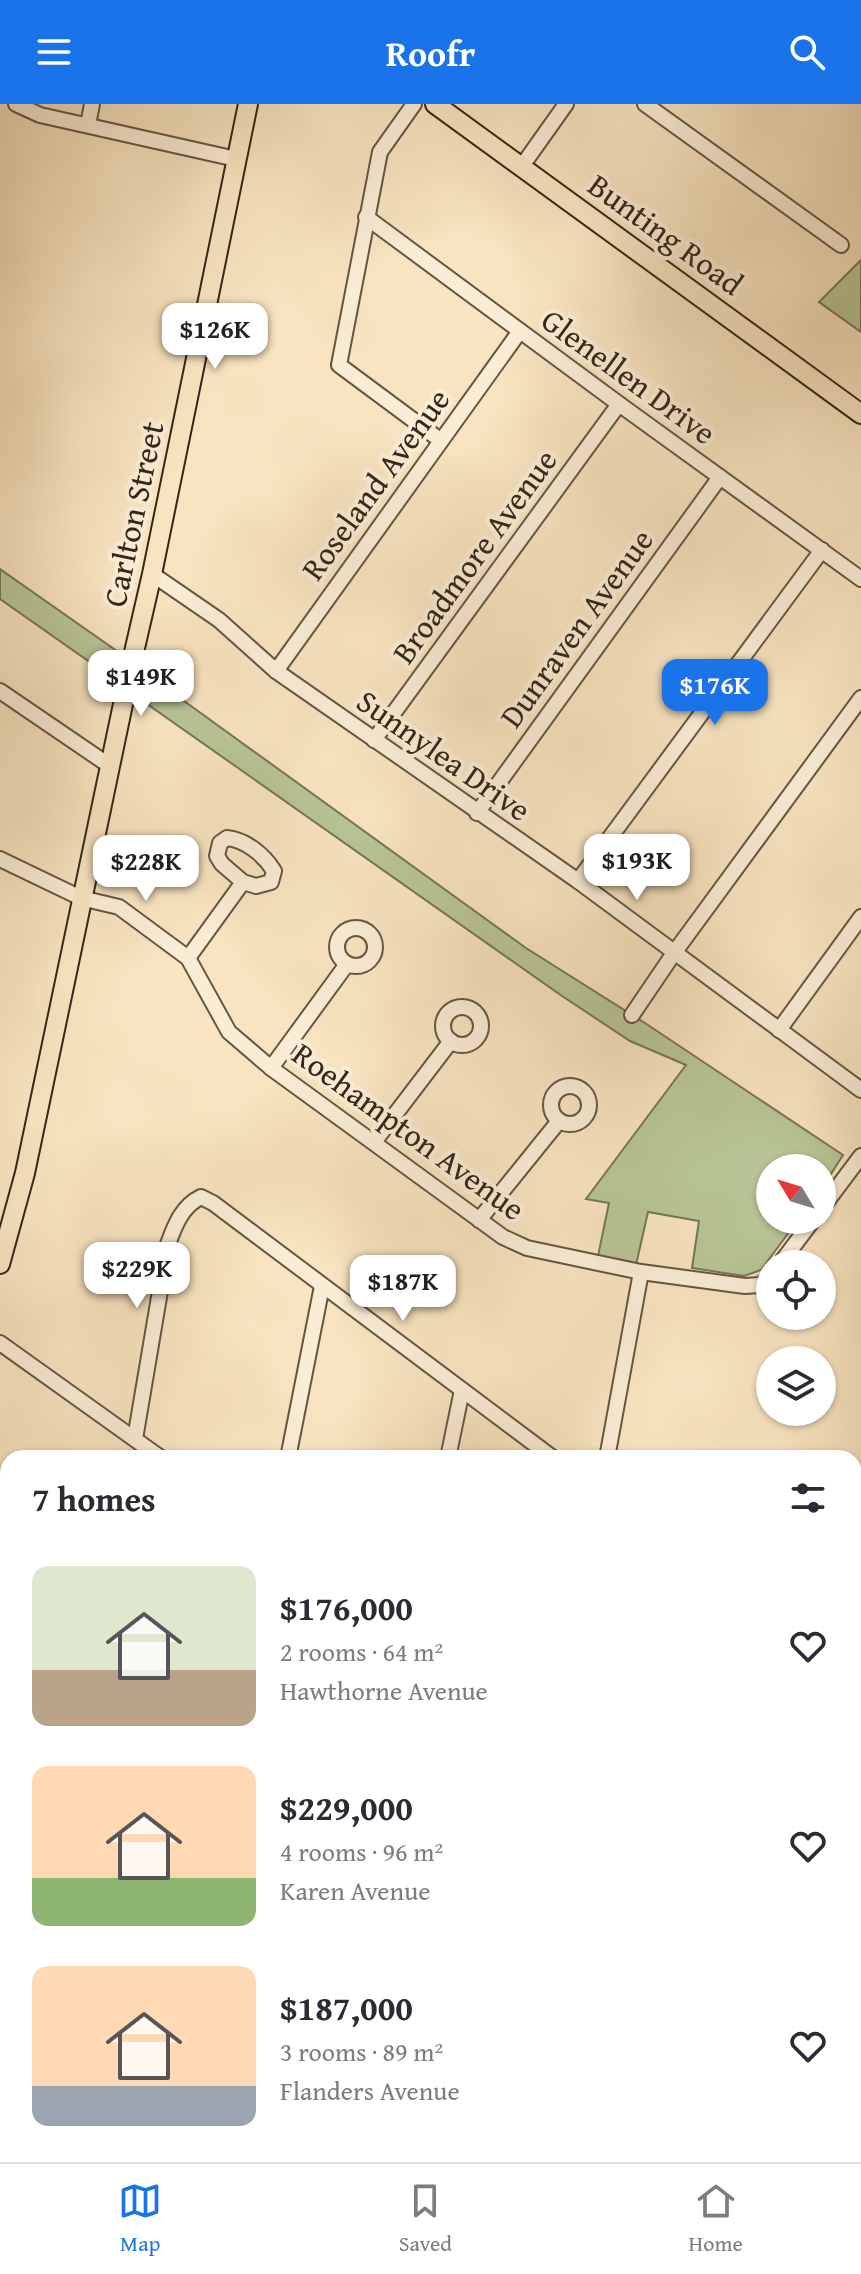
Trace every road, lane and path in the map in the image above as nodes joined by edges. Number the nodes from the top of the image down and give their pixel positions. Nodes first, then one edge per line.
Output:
1 (16, 104) edge
2 (92, 104) edge
3 (248, 104) edge
4 (414, 104) edge
5 (435, 104) edge
6 (566, 104) edge
7 (645, 104) edge
8 (88, 125) junction
9 (236, 159) junction
10 (522, 166) junction
11 (366, 217) junction
12 (841, 245) dead end
13 (520, 331) junction
14 (619, 404) junction
15 (861, 414) edge
16 (440, 440) junction
17 (720, 477) junction
18 (822, 550) junction
19 (152, 574) junction
20 (861, 579) edge
21 (276, 671) junction
22 (0, 691) edge
23 (861, 698) edge
24 (374, 740) junction
25 (110, 766) junction
26 (477, 813) junction
27 (0, 859) edge
28 (578, 881) junction
29 (243, 882) dead end
30 (81, 898) junction
31 (861, 917) edge
32 (674, 953) junction
33 (188, 958) junction
34 (347, 964) dead end
35 (632, 1015) dead end
36 (779, 1030) junction
37 (451, 1041) dead end
38 (271, 1068) junction
39 (861, 1090) edge
40 (559, 1121) dead end
41 (374, 1142) junction
42 (861, 1156) edge
43 (836, 1189) edge
44 (479, 1220) junction
45 (0, 1264) edge
46 (641, 1272) junction
47 (756, 1285) edge
48 (322, 1286) junction
49 (0, 1343) edge
50 (462, 1390) junction
51 (135, 1439) junction
52 (150, 1450) edge
53 (290, 1450) edge
54 (450, 1450) edge
55 (542, 1450) edge
56 (608, 1450) edge

1 - 8 street
2 - 8 street
3 - 9 main road, Carlton Street
4 - 11 street
5 - 10 main road, Bunting Road
6 - 10 street
7 - 12 street
8 - 9 street
9 - 19 main road, Carlton Street
10 - 15 main road, Bunting Road
11 - 13 street, Glenellen Drive
11 - 16 street
13 - 14 street, Glenellen Drive
13 - 16 street, Roseland Avenue
14 - 17 street, Glenellen Drive
14 - 24 street, Broadmore Avenue
16 - 21 street, Roseland Avenue
17 - 18 street, Glenellen Drive
17 - 26 street, Dunraven Avenue
18 - 20 street, Glenellen Drive
18 - 28 street
19 - 21 street, Sunnylea Drive
19 - 25 main road, Carlton Street
21 - 24 street, Sunnylea Drive
22 - 25 street
23 - 32 street
24 - 26 street, Sunnylea Drive
25 - 30 main road, Carlton Street
26 - 28 street, Sunnylea Drive
27 - 30 street, Roehampton Avenue
28 - 32 street, Sunnylea Drive
29 - 33 street
30 - 33 street, Roehampton Avenue
30 - 45 main road, Carlton Street
31 - 36 street
32 - 35 street
32 - 36 street, Sunnylea Drive
33 - 38 street, Roehampton Avenue
34 - 38 street
36 - 39 street, Sunnylea Drive
37 - 41 street
38 - 41 street, Roehampton Avenue
40 - 44 street
41 - 44 street, Roehampton Avenue
42 - 43 street
44 - 46 street, Roehampton Avenue
46 - 47 street, Roehampton Avenue
46 - 56 street
48 - 50 street
48 - 51 street
48 - 53 street
49 - 51 street
50 - 54 street
50 - 55 street
51 - 52 street

